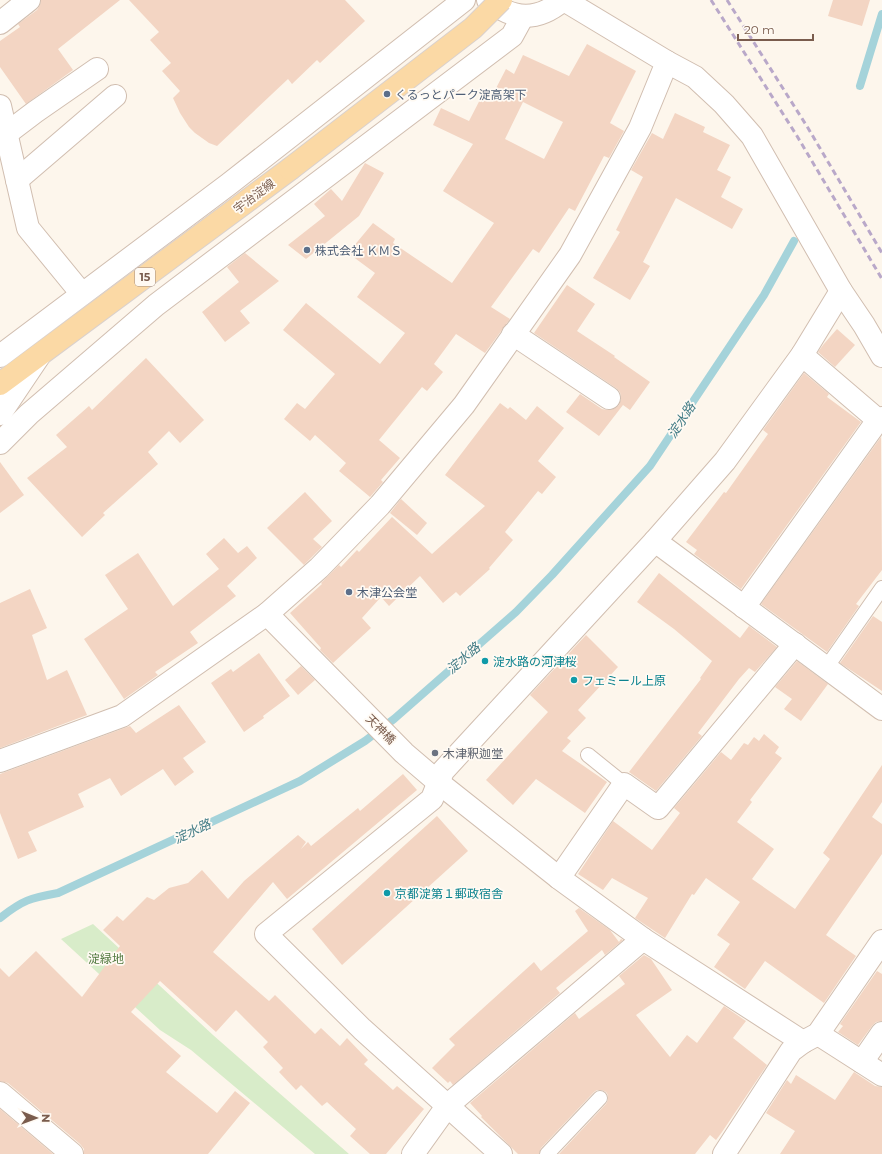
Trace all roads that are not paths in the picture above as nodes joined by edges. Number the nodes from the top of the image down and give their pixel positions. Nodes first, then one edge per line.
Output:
1 (29, 0) edge
2 (464, 0) edge
3 (488, 0) edge
4 (501, 0) edge
5 (564, 0) edge
6 (523, 16) junction
7 (0, 23) edge
8 (667, 62) junction
9 (97, 69) dead end
10 (115, 96) dead end
11 (0, 106) edge
12 (6, 134) junction
13 (17, 180) junction
14 (841, 291) junction
15 (82, 294) junction
16 (513, 334) junction
17 (802, 354) junction
18 (40, 355) junction
19 (0, 356) edge
20 (882, 356) edge
21 (0, 384) edge
22 (609, 398) dead end
23 (0, 414) edge
24 (880, 419) edge
25 (0, 443) edge
26 (655, 540) junction
27 (882, 588) edge
28 (744, 607) junction
29 (268, 614) junction
30 (795, 644) junction
31 (826, 668) junction
32 (882, 709) edge
33 (588, 756) dead end
34 (0, 761) edge
35 (439, 783) junction
36 (624, 784) junction
37 (559, 878) junction
38 (643, 939) junction
39 (882, 941) edge
40 (882, 1034) edge
41 (811, 1038) junction
42 (862, 1062) junction
43 (882, 1075) edge
44 (0, 1093) edge
45 (600, 1098) dead end
46 (448, 1105) junction
47 (725, 1153) edge
48 (72, 1154) edge
49 (413, 1154) edge
50 (501, 1154) edge
51 (547, 1154) edge

1 - 7 street
2 - 15 street
3 - 6 street
4 - 18 main road, 宇治淀線 / 15, bridge
5 - 6 street
5 - 8 street
6 - 25 street
8 - 14 street
8 - 16 street
9 - 12 street
10 - 13 street
11 - 12 street
12 - 13 street
13 - 15 street
14 - 17 street
14 - 20 street
15 - 19 street
16 - 22 street
16 - 29 street
17 - 24 street
17 - 26 street
18 - 21 main road, 宇治淀線 / 15
18 - 23 street
24 - 28 street
26 - 28 street
26 - 35 street
27 - 31 lane
28 - 30 street
29 - 34 street
29 - 35 street, 天神橋
30 - 31 street
30 - 36 street
31 - 32 street
33 - 36 lane
35 - 37 street, 天神橋
35 - 46 street
36 - 37 street
37 - 38 street, 天神橋
38 - 41 street, 天神橋
38 - 46 street
39 - 41 street
40 - 42 street
41 - 42 street, 天神橋
41 - 47 street
42 - 43 street, 天神橋
44 - 48 street
45 - 51 lane
46 - 49 street
46 - 50 street

